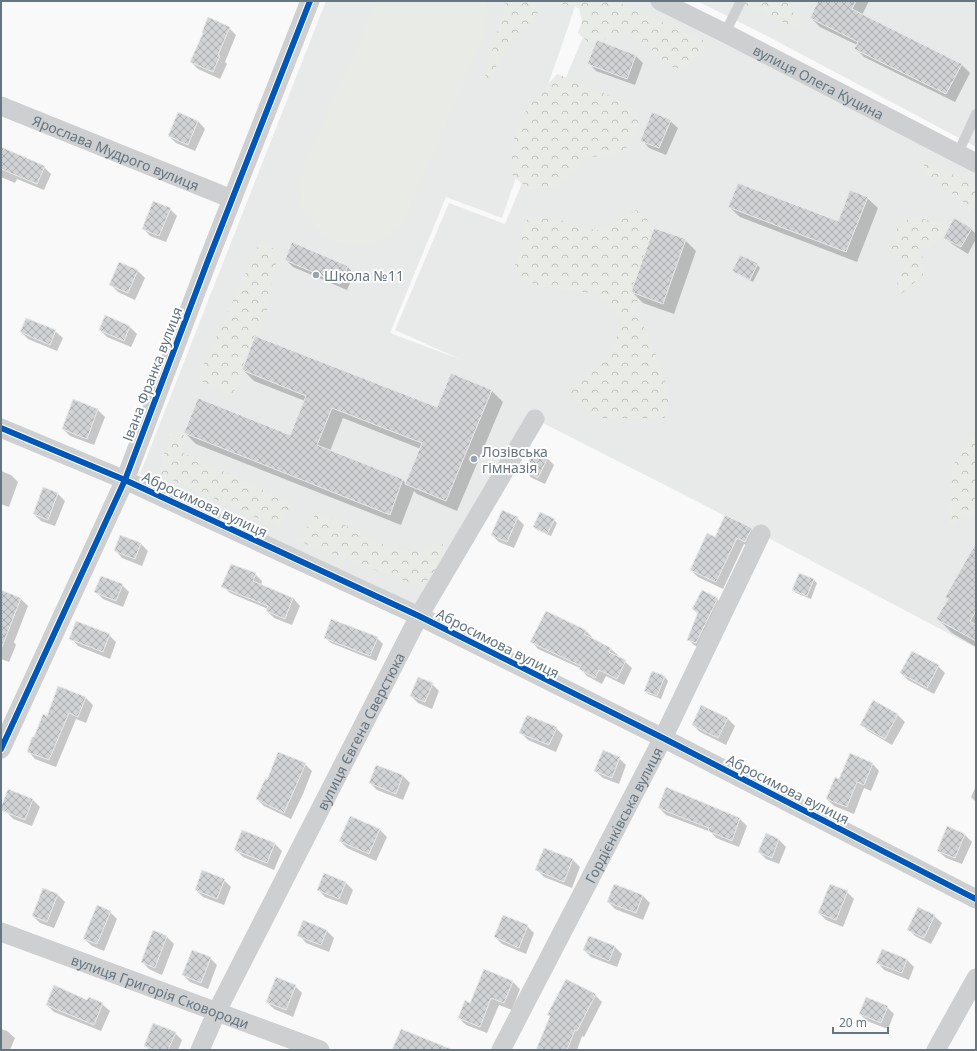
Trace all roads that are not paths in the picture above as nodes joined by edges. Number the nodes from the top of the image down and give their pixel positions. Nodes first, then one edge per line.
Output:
1 (310, 1) edge
2 (660, 1) edge
3 (741, 1) edge
4 (725, 33) junction
5 (1, 106) edge
6 (976, 114) edge
7 (958, 153) junction
8 (976, 163) edge
9 (232, 200) junction
10 (535, 419) dead end
11 (1, 428) edge
12 (125, 480) junction
13 (761, 534) dead end
14 (419, 616) junction
15 (663, 738) junction
16 (1, 749) edge
17 (976, 898) edge
18 (1, 932) edge
19 (976, 978) edge
20 (217, 1012) junction
21 (200, 1050) edge
22 (320, 1050) edge
23 (501, 1050) edge
24 (936, 1050) edge

1 - 9 street, Івана Франка вулиця
2 - 4 street, вулиця Олега Куцина
3 - 4 lane
4 - 7 street, вулиця Олега Куцина
5 - 9 street, Ярослава Мудрого вулиця
6 - 7 lane
7 - 8 street, вулиця Олега Куцина
9 - 12 street, Івана Франка вулиця
10 - 14 street, вулиця Євгена Сверстюка
11 - 12 street, Абросимова вулиця
12 - 14 street, Абросимова вулиця
12 - 16 street, Івана Франка вулиця
13 - 15 street, Гордієнківська вулиця
14 - 15 street, Абросимова вулиця
14 - 20 street, вулиця Євгена Сверстюка
15 - 17 street, Абросимова вулиця
15 - 23 street, Гордієнківська вулиця
18 - 20 street, вулиця Григорія Сковороди
19 - 24 street
20 - 21 street, вулиця Євгена Сверстюка
20 - 22 street, вулиця Григорія Сковороди

